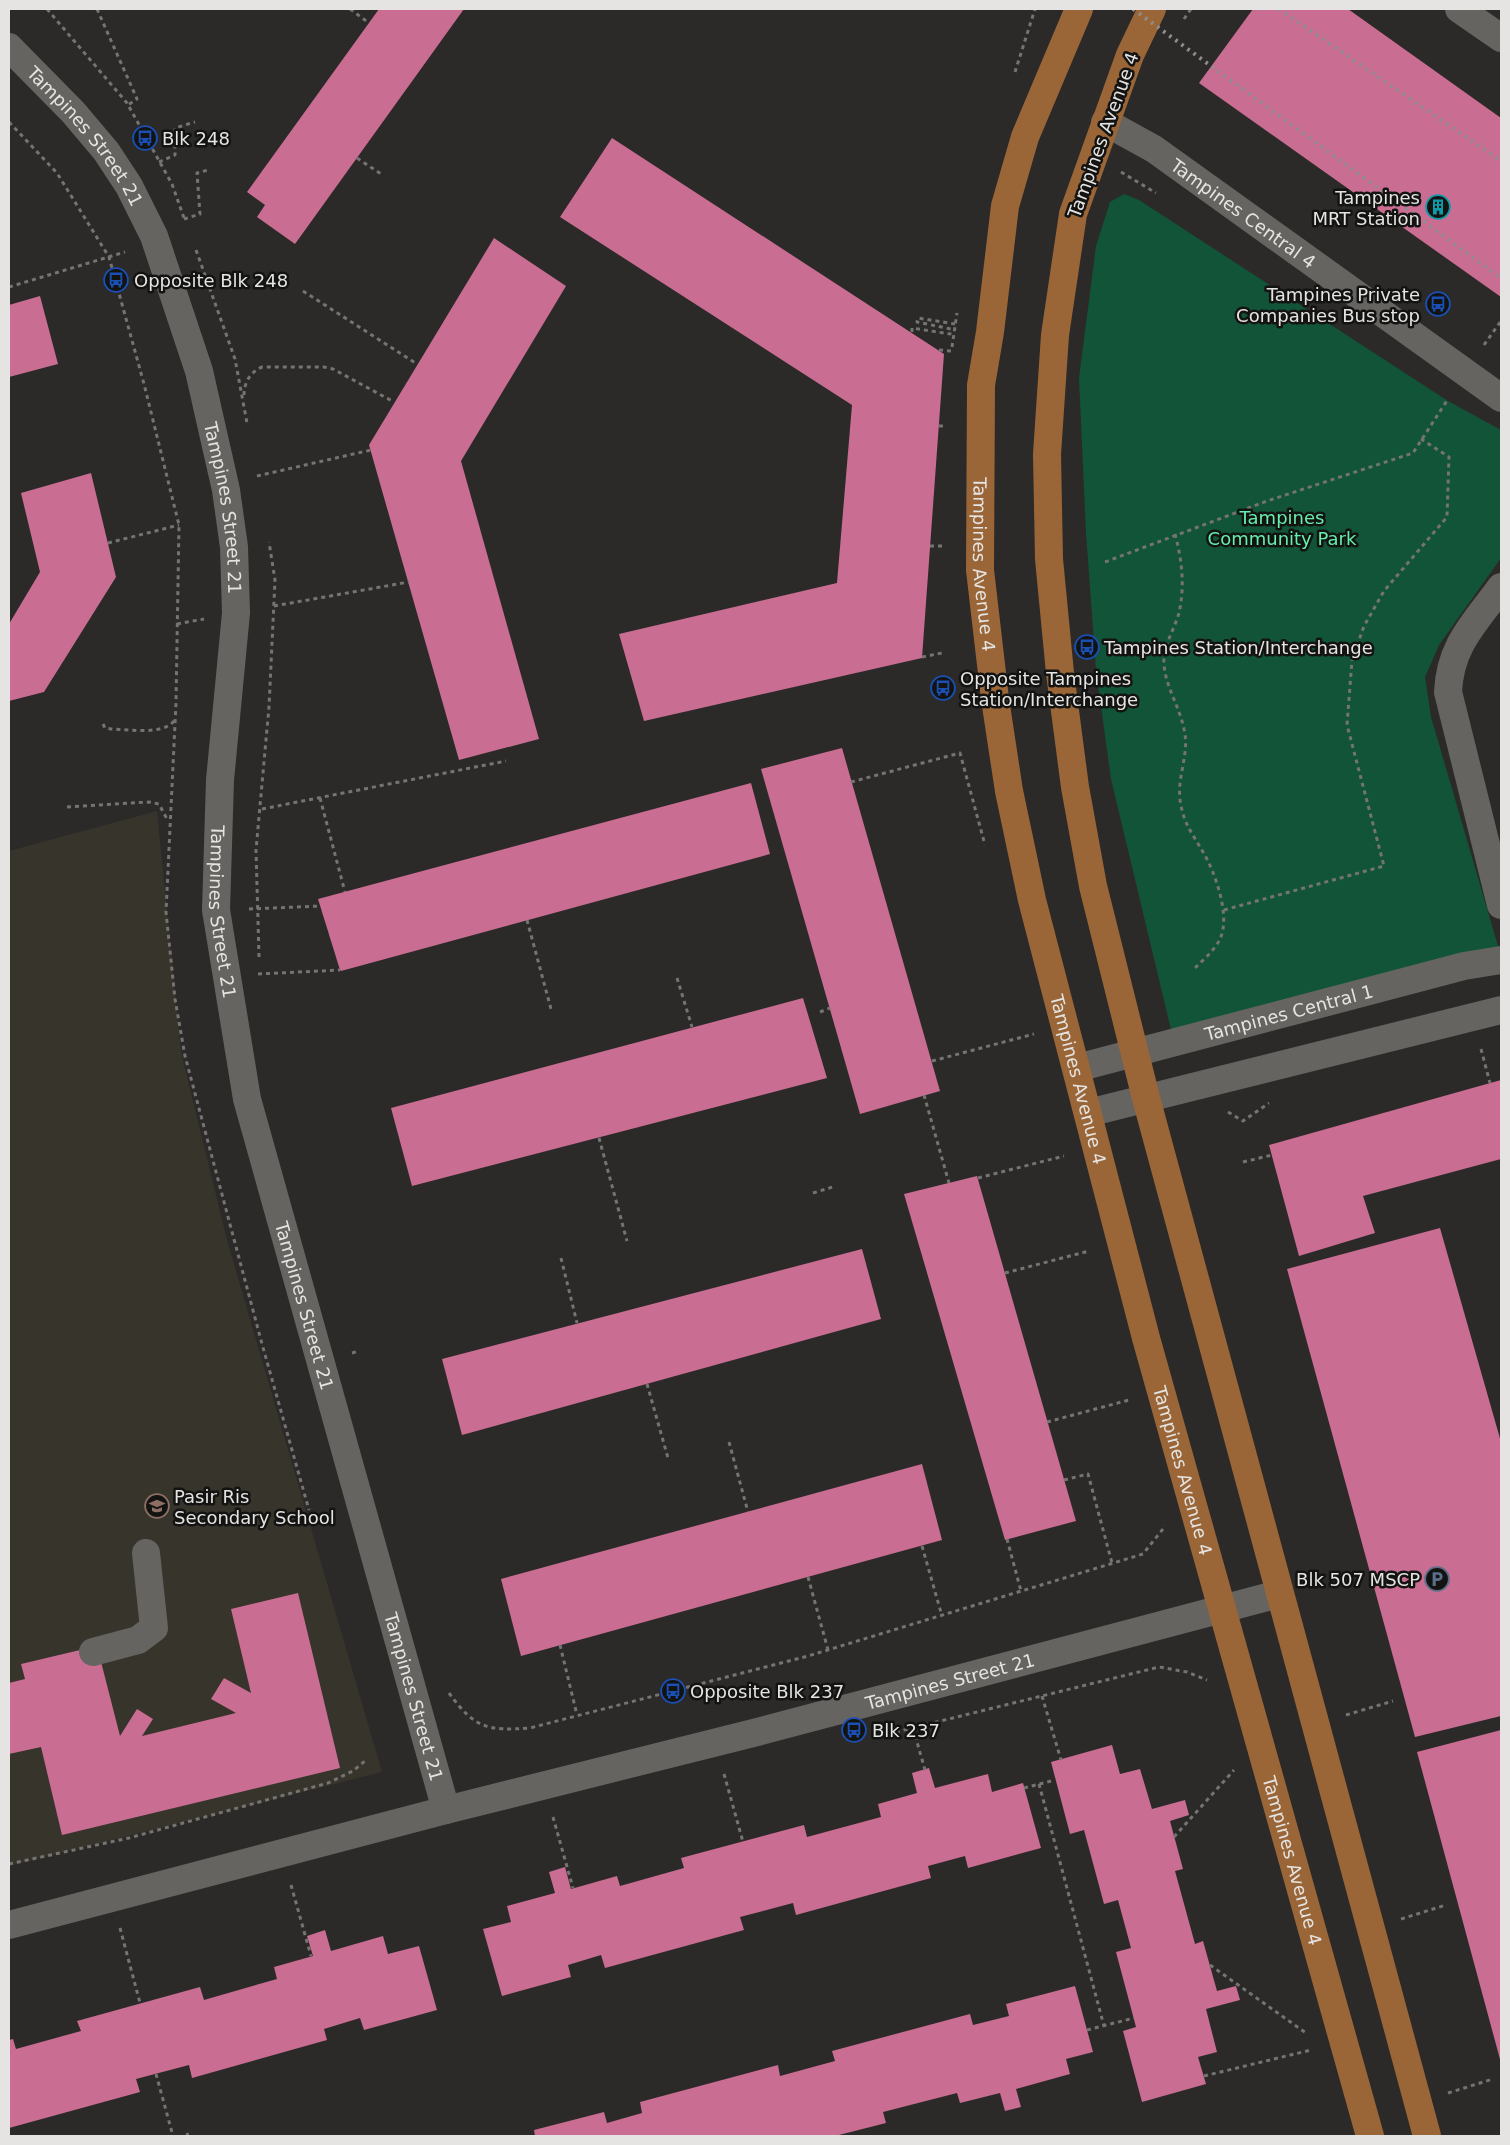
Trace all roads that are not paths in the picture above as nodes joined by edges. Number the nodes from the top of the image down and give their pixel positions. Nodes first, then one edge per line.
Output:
1 (1079, 9) edge
2 (1152, 9) edge
3 (1459, 9) edge
4 (1501, 38) edge
5 (9, 47) edge
6 (1105, 122) junction
7 (1501, 398) edge
8 (1501, 587) edge
9 (1501, 905) edge
10 (1501, 960) edge
11 (1501, 1010) edge
12 (1135, 1052) junction
13 (1077, 1068) junction
14 (1146, 1098) junction
15 (1088, 1112) junction
16 (146, 1553) dead end
17 (1279, 1594) junction
18 (1223, 1608) junction
19 (93, 1652) dead end
20 (446, 1810) junction
21 (9, 1925) edge
22 (1370, 2136) edge
23 (1427, 2136) edge

1 - 13 main road, Tampines Avenue 4
2 - 6 main road, Tampines Avenue 4
3 - 4 street
5 - 20 street, Tampines Street 21
6 - 7 street, Tampines Central 4
6 - 12 main road, Tampines Avenue 4
8 - 9 street
10 - 12 street, Tampines Central 1
11 - 14 street
12 - 13 street, Tampines Central 1
12 - 14 main road, Tampines Avenue 4
13 - 15 main road, Tampines Avenue 4
14 - 15 street
14 - 17 main road, Tampines Avenue 4
15 - 18 main road, Tampines Avenue 4
16 - 19 street
17 - 18 street, Tampines Street 21
17 - 23 main road, Tampines Avenue 4
18 - 20 street, Tampines Street 21
18 - 22 main road, Tampines Avenue 4
20 - 21 street, Tampines Street 21

